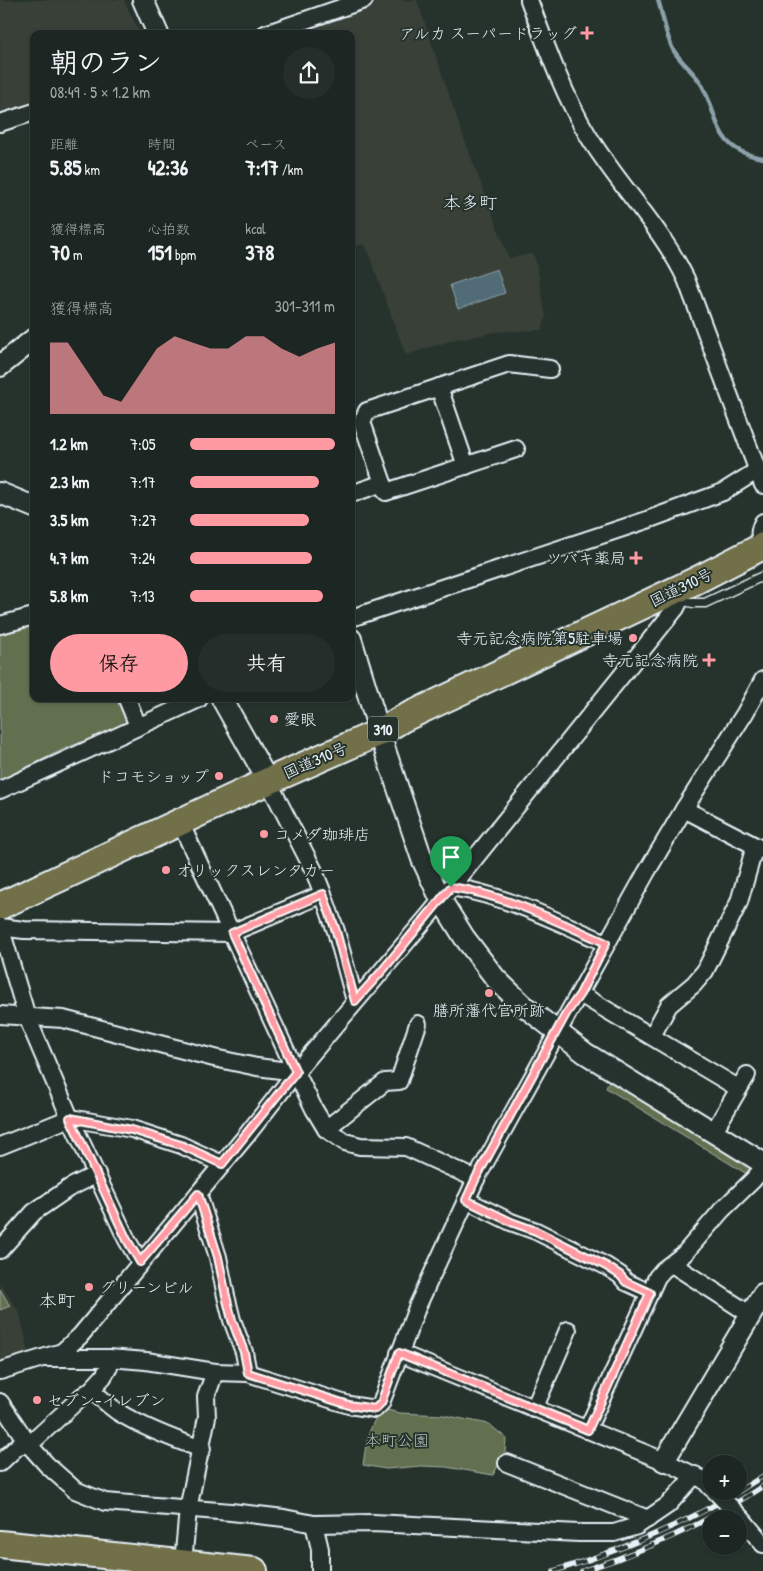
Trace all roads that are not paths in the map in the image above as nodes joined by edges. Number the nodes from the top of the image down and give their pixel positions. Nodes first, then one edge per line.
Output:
1 (143, 0) edge
2 (364, 0) edge
3 (529, 0) edge
4 (156, 30) edge
5 (277, 30) edge
6 (30, 113) edge
7 (0, 123) edge
8 (30, 342) edge
9 (0, 366) edge
10 (550, 369) dead end
11 (440, 387) junction
12 (516, 449) dead end
13 (466, 466) junction
14 (760, 478) edge
15 (383, 483) junction
16 (0, 493) edge
17 (355, 493) edge
18 (30, 505) edge
19 (763, 522) edge
20 (763, 545) edge
21 (763, 576) edge
22 (681, 594) junction
23 (30, 617) edge
24 (355, 617) edge
25 (0, 625) edge
26 (355, 652) edge
27 (763, 680) edge
28 (128, 702) edge
29 (192, 702) edge
30 (224, 702) edge
31 (138, 726) junction
32 (380, 732) junction
33 (268, 781) junction
34 (0, 790) edge
35 (684, 809) junction
36 (180, 822) junction
37 (759, 848) edge
38 (446, 893) junction
39 (323, 894) junction
40 (0, 906) edge
41 (0, 927) edge
42 (232, 933) junction
43 (606, 943) junction
44 (580, 994) junction
45 (355, 1001) junction
46 (0, 1015) edge
47 (27, 1016) junction
48 (418, 1024) dead end
49 (557, 1032) junction
50 (652, 1036) junction
51 (296, 1072) junction
52 (70, 1118) junction
53 (326, 1129) junction
54 (714, 1131) junction
55 (0, 1146) edge
56 (763, 1163) edge
57 (222, 1164) junction
58 (763, 1168) edge
59 (97, 1174) junction
60 (476, 1178) junction
61 (198, 1194) junction
62 (466, 1200) junction
63 (0, 1250) edge
64 (140, 1262) junction
65 (672, 1264) junction
66 (650, 1293) junction
67 (763, 1294) edge
68 (751, 1315) junction
69 (568, 1330) dead end
70 (399, 1353) junction
71 (44, 1358) junction
72 (109, 1358) junction
73 (0, 1370) edge
74 (215, 1372) junction
75 (248, 1373) junction
76 (91, 1390) junction
77 (0, 1402) edge
78 (534, 1409) junction
79 (588, 1430) junction
80 (28, 1445) junction
81 (202, 1449) junction
82 (664, 1461) junction
83 (0, 1463) edge
84 (507, 1463) dead end
85 (702, 1482) edge
86 (702, 1486) edge
87 (722, 1500) edge
88 (188, 1509) junction
89 (648, 1519) junction
90 (314, 1524) junction
91 (0, 1544) edge
92 (763, 1544) edge
93 (183, 1564) junction
94 (254, 1571) edge
95 (320, 1571) edge

1 - 4 street
2 - 5 street
3 - 14 street
6 - 7 street
8 - 9 street
10 - 11 street
11 - 13 street
11 - 15 street
12 - 13 street
13 - 15 street
14 - 24 street
15 - 17 street
16 - 18 street
19 - 20 street
20 - 22 highway, 国道310号 / 310
21 - 22 lane
22 - 32 highway, 国道310号 / 310
22 - 38 street
23 - 25 street
26 - 32 street
27 - 35 street
28 - 31 street
29 - 31 street
30 - 33 street
31 - 34 street
32 - 33 highway, 国道310号 / 310
32 - 38 street
33 - 36 highway, 国道310号 / 310
33 - 39 street
35 - 37 street
35 - 43 street
36 - 40 highway, 国道310号 / 310
36 - 42 street
37 - 50 street
38 - 43 street
38 - 45 street
38 - 49 street
39 - 42 street
39 - 45 street
41 - 42 street
41 - 47 street
42 - 51 street
43 - 44 street
44 - 49 street
44 - 50 street
45 - 51 street
46 - 47 street
47 - 51 street
47 - 52 street
48 - 53 street
49 - 54 street
49 - 60 street
50 - 54 street
51 - 53 street
51 - 57 street
52 - 55 street
52 - 57 street
52 - 59 street
53 - 60 street
54 - 56 street
57 - 61 street
58 - 65 street
59 - 63 street
59 - 64 street
60 - 62 street
61 - 64 street
61 - 75 street
62 - 66 street
62 - 70 street
64 - 71 street
65 - 66 street
65 - 68 street
66 - 79 street
67 - 68 street
68 - 82 street
69 - 78 street
70 - 75 street
70 - 78 street
71 - 72 street
71 - 73 street
72 - 74 street
72 - 76 street
74 - 75 street
74 - 81 street
76 - 80 street
76 - 81 street
77 - 80 street
78 - 79 street
79 - 82 street
80 - 83 street
80 - 88 street
81 - 88 street
82 - 85 street
84 - 89 street
86 - 89 street
87 - 92 street, bridge
88 - 90 street
88 - 93 street
89 - 90 street
90 - 95 street
91 - 93 highway
93 - 94 highway

